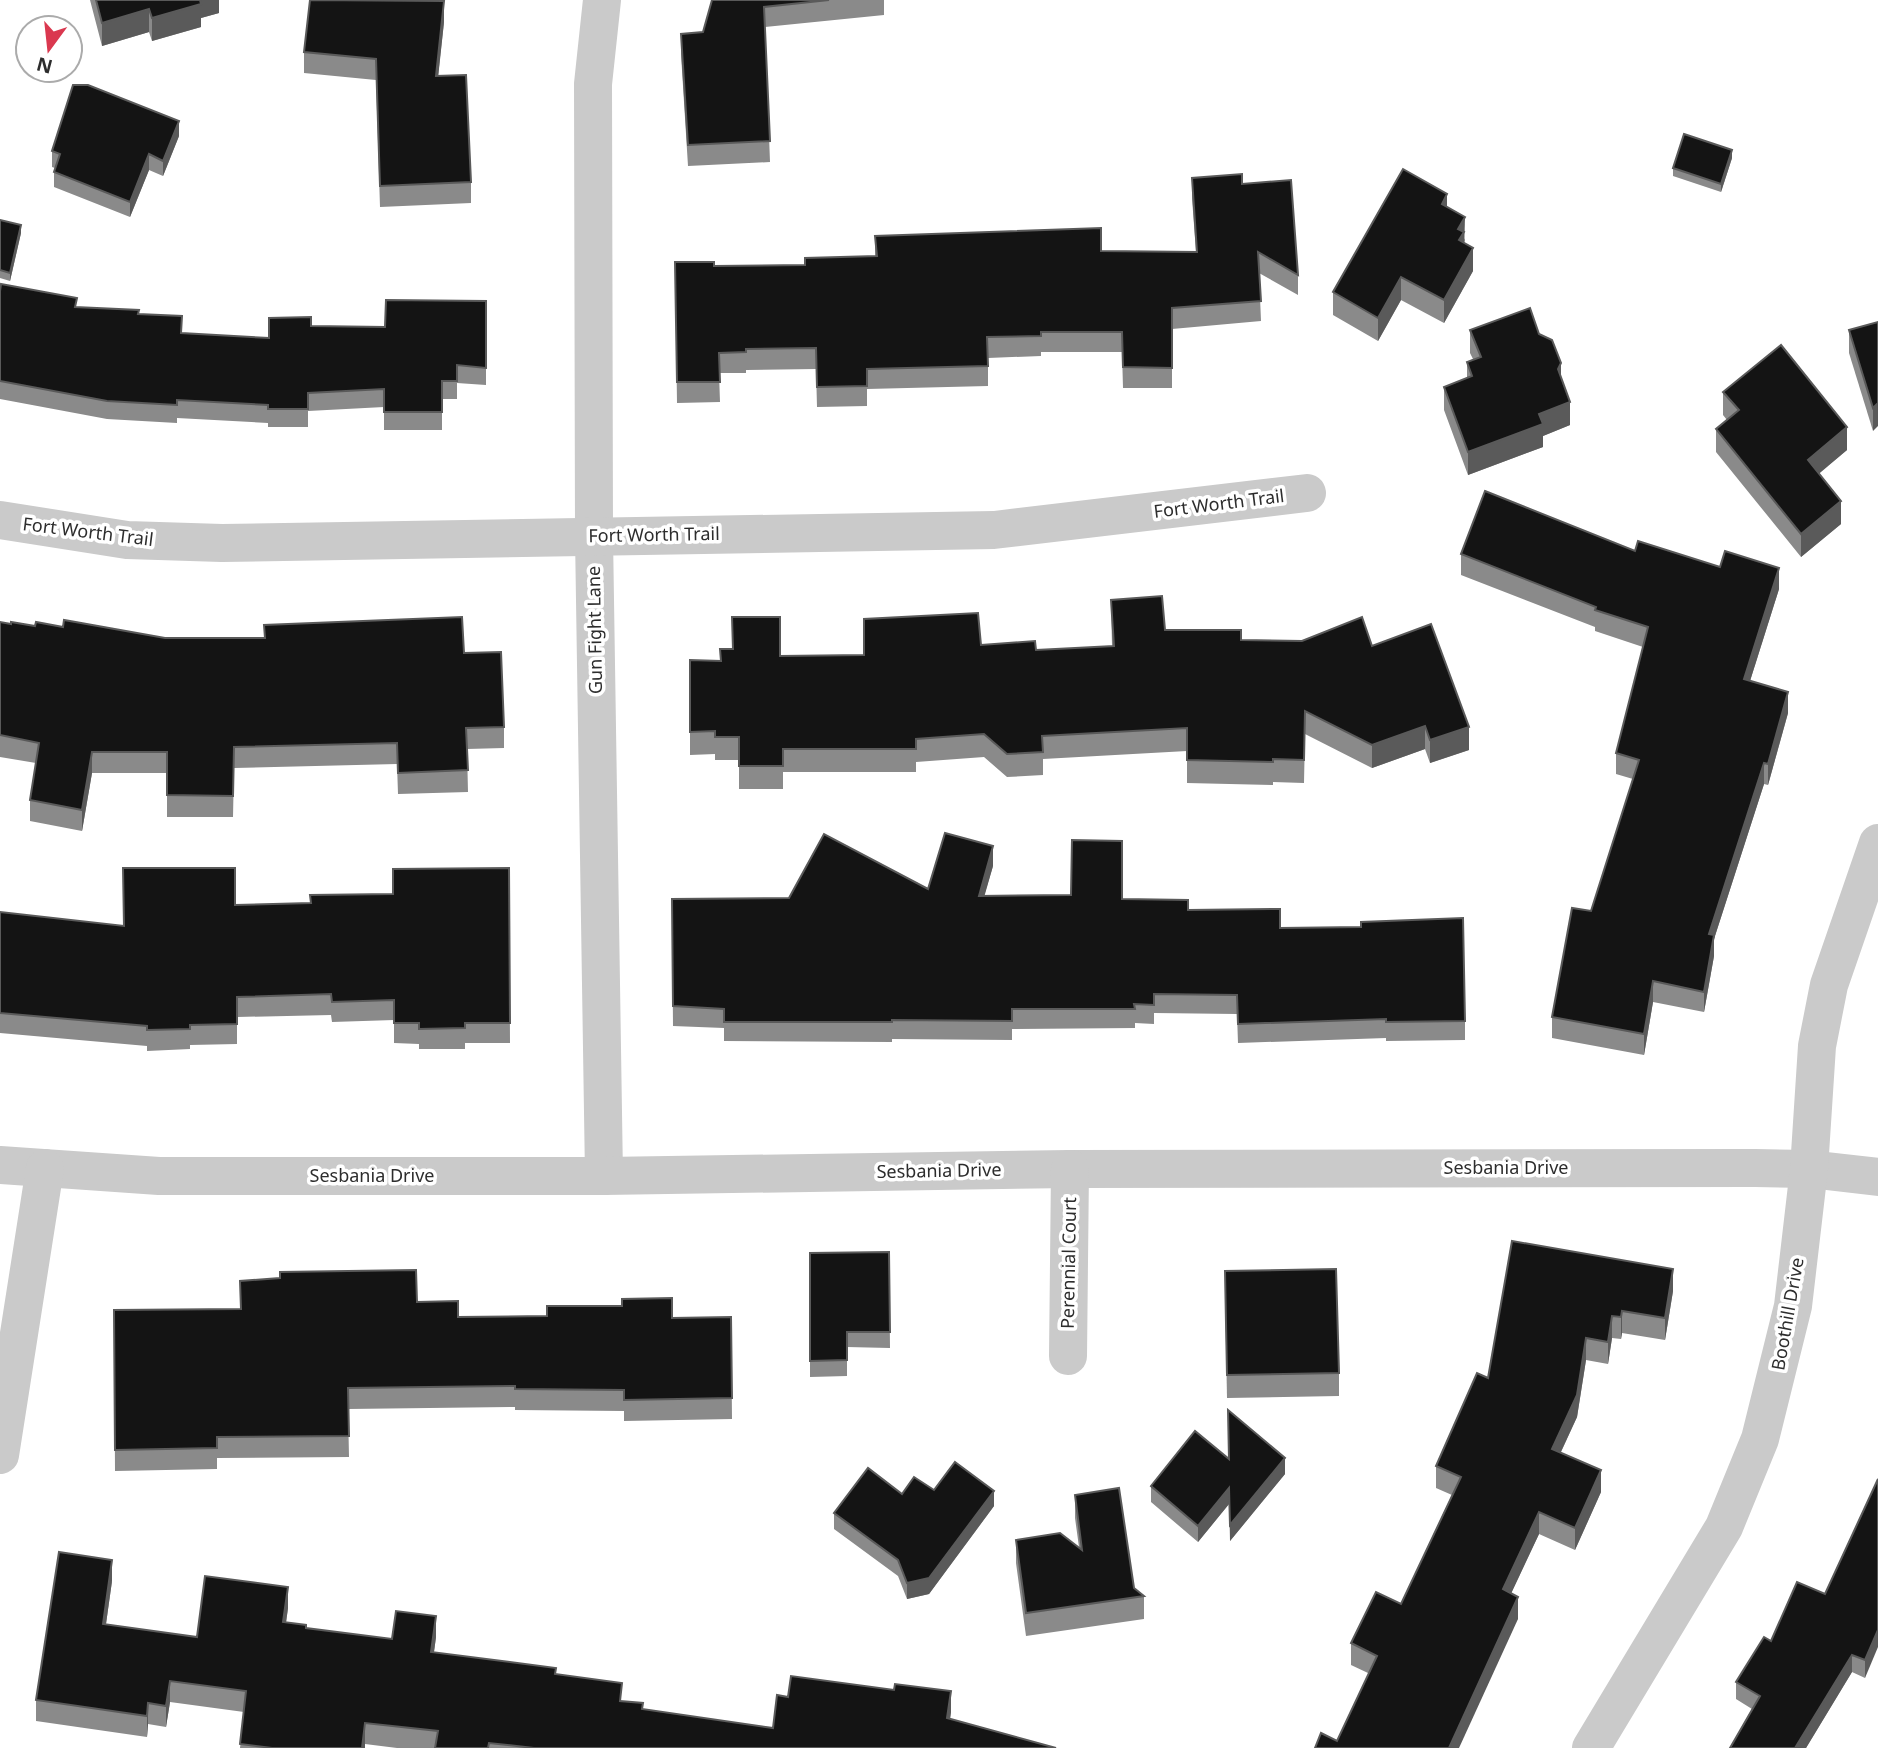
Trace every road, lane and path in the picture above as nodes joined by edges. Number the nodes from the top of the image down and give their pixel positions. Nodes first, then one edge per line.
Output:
1 (602, 0) edge
2 (1307, 493) dead end
3 (0, 520) edge
4 (594, 536) junction
5 (1878, 843) edge
6 (0, 1165) edge
7 (45, 1168) junction
8 (1070, 1169) junction
9 (1809, 1169) junction
10 (604, 1176) junction
11 (1878, 1177) edge
12 (1068, 1356) dead end
13 (0, 1455) edge
14 (1591, 1748) edge

1 - 4 street, Gun Fight Lane
2 - 4 street, Fort Worth Trail
3 - 4 street, Fort Worth Trail
4 - 10 street, Gun Fight Lane
5 - 9 street, Boothill Drive
6 - 7 street, Sesbania Drive
7 - 10 street, Sesbania Drive
7 - 13 street
8 - 9 street, Sesbania Drive
8 - 10 street, Sesbania Drive
8 - 12 street, Perennial Court
9 - 11 street, Sesbania Drive
9 - 14 street, Boothill Drive

